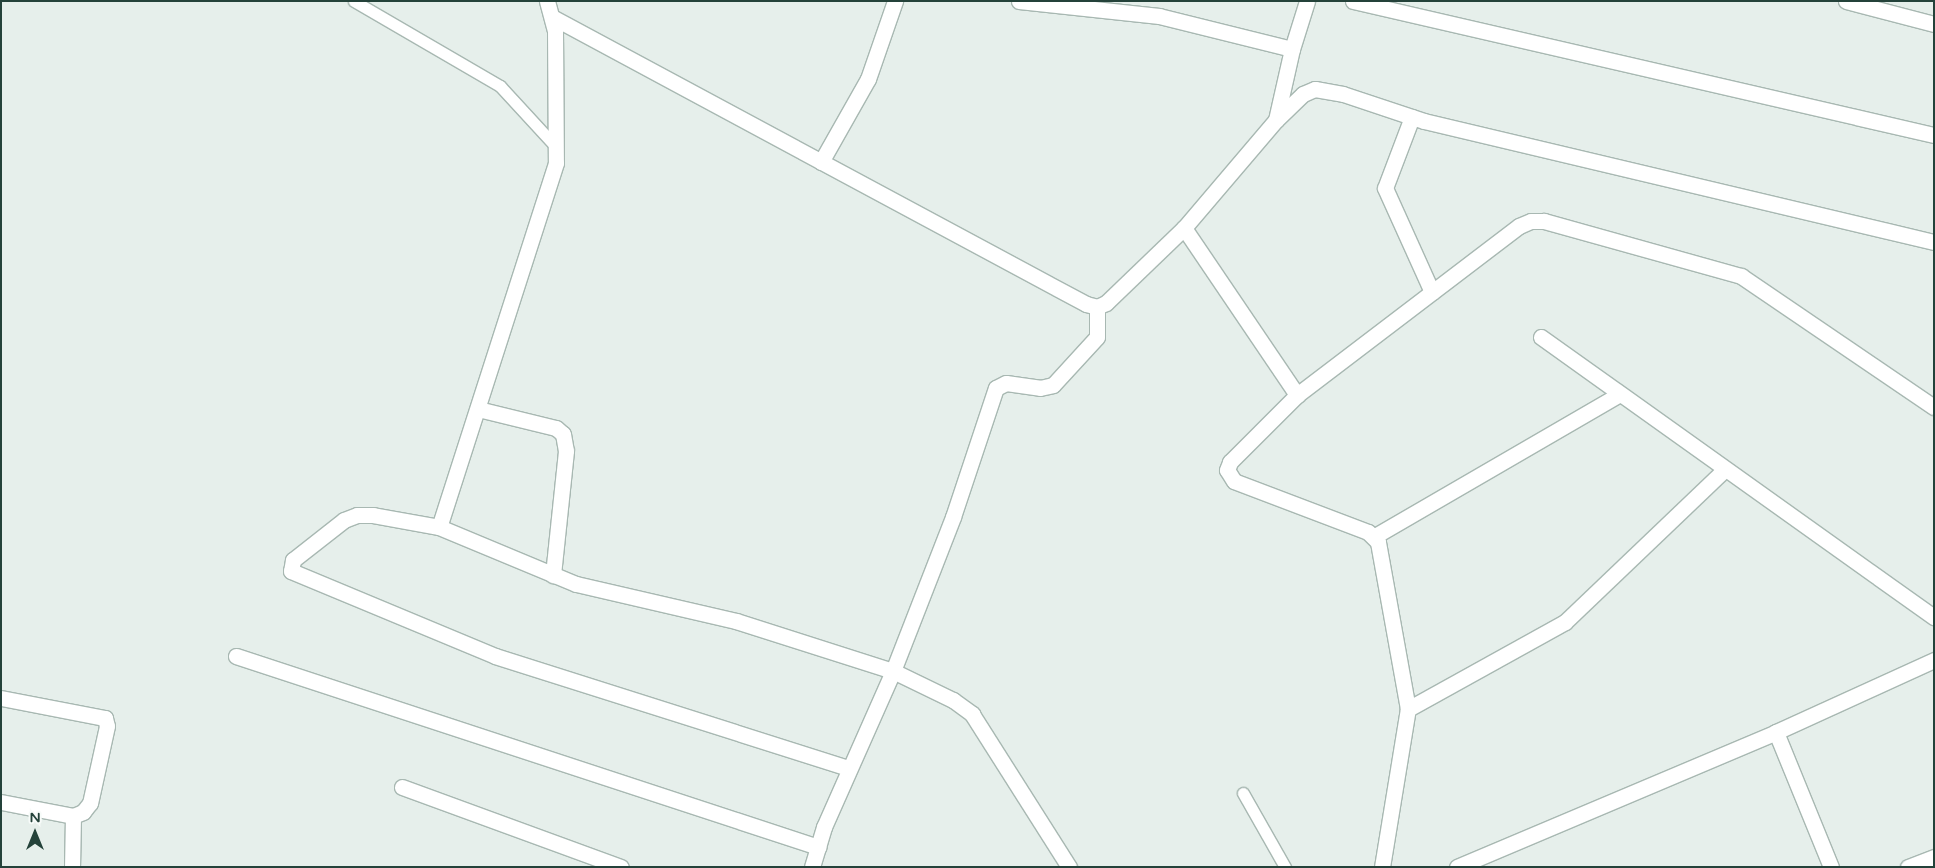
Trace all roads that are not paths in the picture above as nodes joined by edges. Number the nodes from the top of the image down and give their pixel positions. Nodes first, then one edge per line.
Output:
1 (354, 1) edge
2 (547, 1) edge
3 (895, 1) edge
4 (1019, 1) edge
5 (1307, 1) edge
6 (1353, 1) edge
7 (1846, 1) edge
8 (554, 18) junction
9 (1934, 24) edge
10 (1292, 48) junction
11 (1412, 117) junction
12 (1276, 120) junction
13 (1934, 134) edge
14 (558, 148) junction
15 (821, 162) junction
16 (1184, 228) junction
17 (1934, 242) edge
18 (1432, 292) junction
19 (1097, 307) junction
20 (1541, 337) dead end
21 (1296, 395) junction
22 (1618, 395) junction
23 (1934, 407) edge
24 (478, 409) junction
25 (1724, 470) junction
26 (439, 527) junction
27 (1375, 536) junction
28 (553, 575) junction
29 (1934, 618) edge
30 (236, 656) dead end
31 (1934, 660) edge
32 (893, 671) junction
33 (1, 698) edge
34 (1408, 709) junction
35 (1776, 732) junction
36 (848, 768) junction
37 (402, 787) dead end
38 (1243, 792) dead end
39 (1, 802) edge
40 (73, 816) junction
41 (818, 847) junction
42 (1934, 857) edge
43 (72, 867) edge
44 (621, 867) edge
45 (812, 867) edge
46 (1069, 867) edge
47 (1285, 867) edge
48 (1382, 867) edge
49 (1457, 867) edge
50 (1831, 867) edge
51 (1908, 867) edge

1 - 14 lane
2 - 8 street
3 - 15 street
4 - 10 street
5 - 10 street
6 - 13 street
7 - 9 street
8 - 14 street
8 - 15 street
10 - 12 street
11 - 12 street
11 - 17 street
11 - 18 street
12 - 16 street
14 - 24 street
15 - 19 street
16 - 19 street
16 - 21 street
18 - 21 street
18 - 23 street
19 - 32 street
20 - 22 street
21 - 27 street
22 - 25 street
22 - 27 street
24 - 26 street
24 - 28 street
25 - 29 street
25 - 34 street
26 - 28 street
26 - 36 street
27 - 34 street
28 - 32 street
30 - 41 street
31 - 35 street
32 - 36 street
32 - 46 street
33 - 40 street
34 - 48 street
35 - 49 street
35 - 50 street
36 - 41 street
37 - 44 street
38 - 47 lane
39 - 40 street
40 - 43 street
41 - 45 street
42 - 51 street

